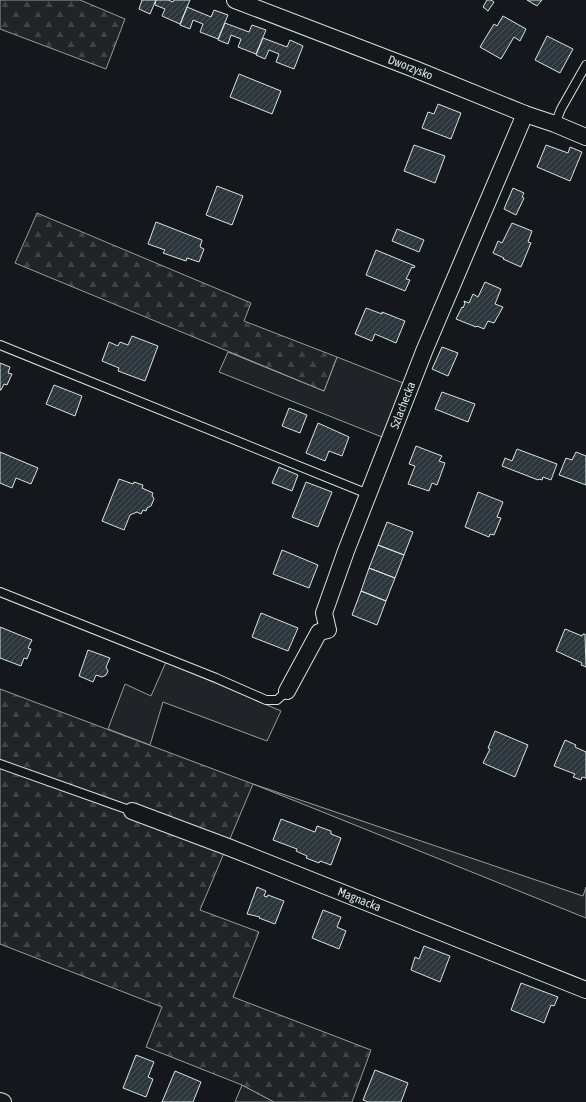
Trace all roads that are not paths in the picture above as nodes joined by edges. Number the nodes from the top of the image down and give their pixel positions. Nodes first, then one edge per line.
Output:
1 (240, 1) edge
2 (586, 65) edge
3 (525, 114) junction
4 (555, 124) junction
5 (586, 138) edge
6 (0, 345) edge
7 (368, 494) junction
8 (0, 592) edge
9 (287, 691) joint
10 (0, 764) edge
11 (132, 811) joint
12 (586, 990) edge

1 - 3 street, Dworzysko
2 - 4 lane
3 - 4 street, Dworzysko
3 - 7 street, Szlachecka
4 - 5 street, Dworzysko
6 - 7 lane
7 - 9 street, Szlachecka
8 - 9 lane
10 - 11 lane
11 - 12 street, Magnacka

